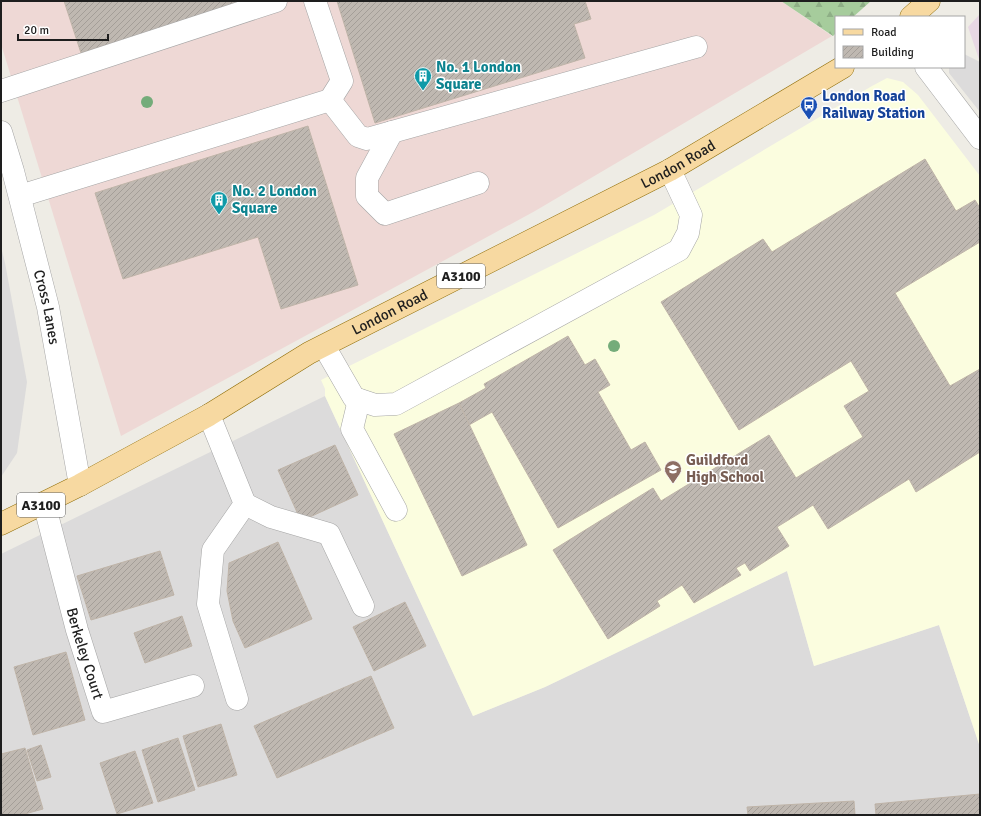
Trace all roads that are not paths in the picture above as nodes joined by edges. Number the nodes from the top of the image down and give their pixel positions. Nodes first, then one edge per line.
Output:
1 (276, 1) edge
2 (315, 1) edge
3 (929, 1) edge
4 (912, 16) edge
5 (696, 47) dead end
6 (841, 68) edge
7 (927, 68) edge
8 (1, 91) edge
9 (330, 100) junction
10 (1, 132) edge
11 (392, 132) junction
12 (980, 138) edge
13 (670, 170) junction
14 (7, 172) edge
15 (478, 183) dead end
16 (20, 196) junction
17 (324, 346) junction
18 (359, 400) junction
19 (210, 415) junction
20 (80, 485) junction
21 (44, 503) junction
22 (245, 504) junction
23 (396, 510) dead end
24 (1, 524) edge
25 (363, 606) dead end
26 (193, 686) dead end
27 (237, 699) dead end

1 - 8 street
2 - 9 street
3 - 4 main road
5 - 11 street
6 - 13 main road, London Road / A3100
7 - 12 street
9 - 11 street
9 - 16 street
10 - 14 street, Cross Lanes
11 - 15 street
13 - 17 main road, London Road / A3100
13 - 18 street
14 - 16 street, Cross Lanes
16 - 20 street, Cross Lanes
17 - 18 street
17 - 19 main road, London Road / A3100
18 - 23 street
19 - 20 main road, London Road / A3100
19 - 22 street
20 - 21 main road, London Road / A3100
21 - 24 main road, London Road / A3100
21 - 26 street, Berkeley Court
22 - 25 street
22 - 27 street

